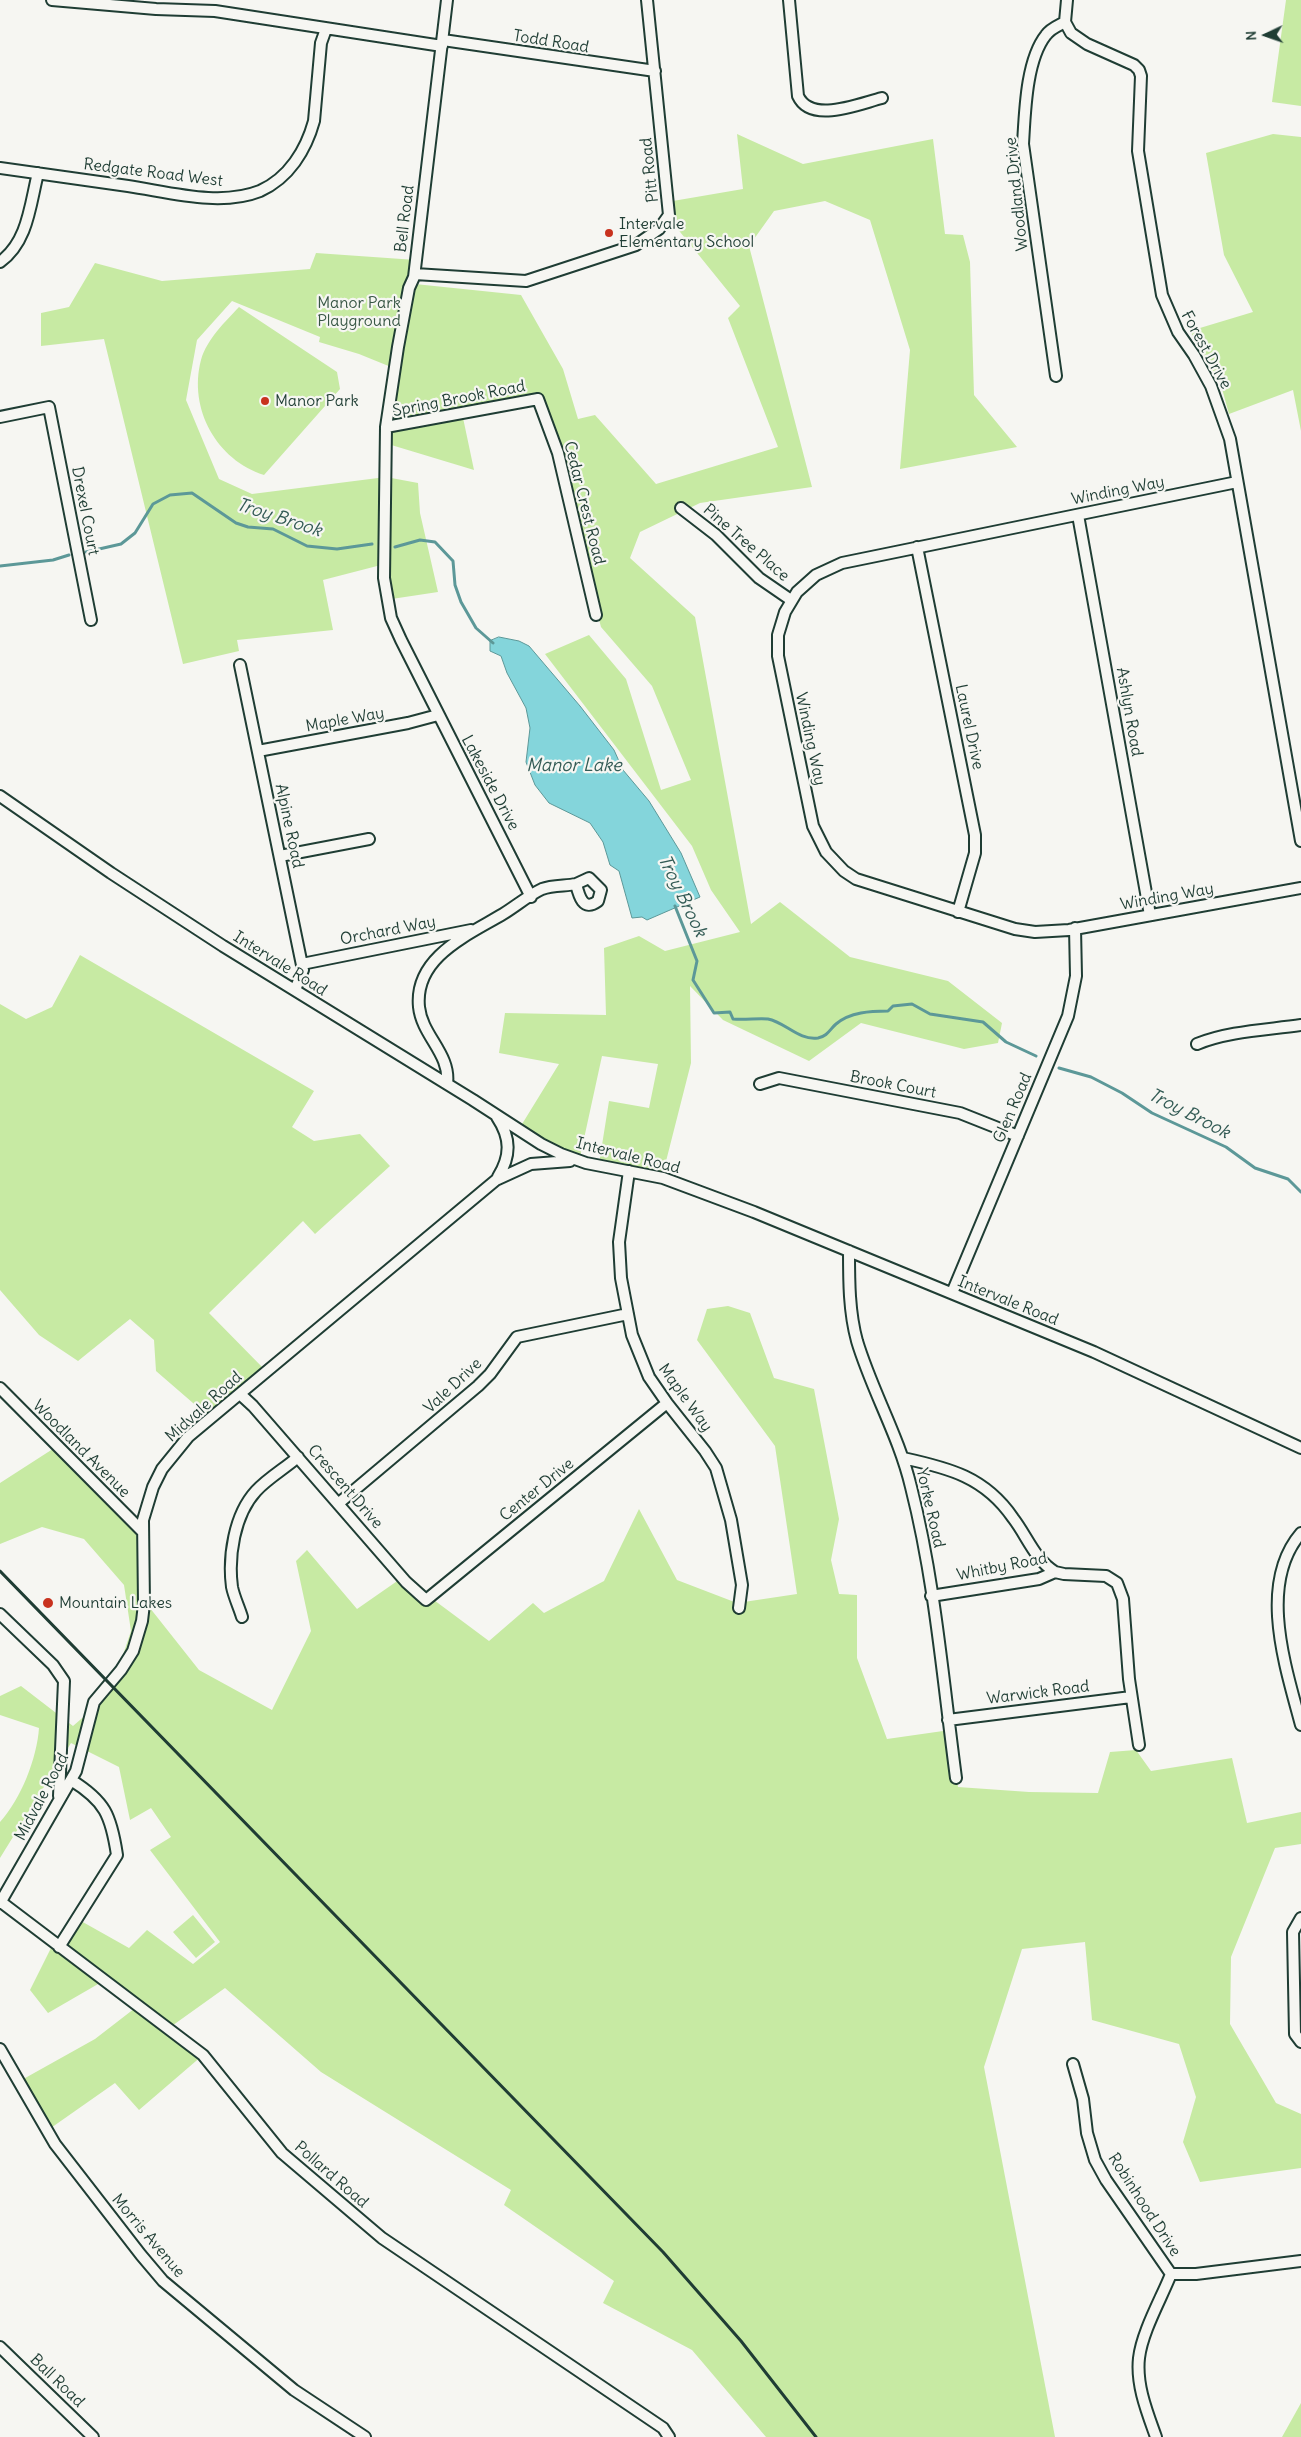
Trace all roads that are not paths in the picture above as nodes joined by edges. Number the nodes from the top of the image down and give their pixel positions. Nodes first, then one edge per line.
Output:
1 (52, 0) edge
2 (447, 0) edge
3 (647, 0) edge
4 (789, 0) edge
5 (1067, 0) edge
6 (1065, 22) junction
7 (326, 29) junction
8 (442, 43) junction
9 (655, 71) junction
10 (882, 98) dead end
11 (0, 168) edge
12 (38, 173) junction
13 (0, 262) edge
14 (414, 274) junction
15 (1056, 376) dead end
16 (538, 399) joint
17 (0, 417) edge
18 (386, 427) junction
19 (386, 440) joint
20 (1237, 482) junction
21 (681, 508) dead end
22 (1078, 514) junction
23 (917, 547) junction
24 (791, 600) junction
25 (596, 615) dead end
26 (91, 620) dead end
27 (240, 666) dead end
28 (438, 715) junction
29 (258, 751) junction
30 (1, 798) edge
31 (369, 839) dead end
32 (1301, 841) edge
33 (280, 856) junction
34 (576, 884) dead end
35 (1301, 888) edge
36 (531, 897) junction
37 (958, 912) junction
38 (1150, 915) junction
39 (480, 928) junction
40 (1075, 928) junction
41 (302, 964) junction
42 (295, 990) junction
43 (1301, 1024) edge
44 (1197, 1044) dead end
45 (447, 1084) junction
46 (760, 1084) dead end
47 (494, 1113) junction
48 (1018, 1136) junction
49 (586, 1163) junction
50 (629, 1171) junction
51 (496, 1180) junction
52 (849, 1251) junction
53 (952, 1293) junction
54 (628, 1314) junction
55 (0, 1388) edge
56 (240, 1394) junction
57 (667, 1403) junction
58 (1301, 1448) edge
59 (298, 1457) junction
60 (903, 1458) junction
61 (338, 1504) junction
62 (142, 1531) junction
63 (1301, 1534) edge
64 (1055, 1572) junction
65 (931, 1596) junction
66 (427, 1600) joint
67 (739, 1608) dead end
68 (0, 1614) edge
69 (242, 1617) dead end
70 (1131, 1697) junction
71 (948, 1720) junction
72 (1301, 1725) edge
73 (1139, 1745) dead end
74 (956, 1778) dead end
75 (71, 1780) junction
76 (59, 1800) junction
77 (0, 1903) edge
78 (1301, 1918) edge
79 (59, 1947) junction
80 (1301, 2042) edge
81 (0, 2050) edge
82 (1073, 2064) dead end
83 (1301, 2260) edge
84 (1171, 2274) junction
85 (0, 2347) edge
86 (93, 2437) edge
87 (365, 2437) edge
88 (669, 2437) edge
89 (1156, 2437) edge

1 - 7 street, Todd Road
2 - 8 street, Bell Road
3 - 9 street, Pitt Road
4 - 10 street
5 - 6 street
6 - 15 street, Woodland Drive
6 - 20 street, Forest Drive
7 - 8 street, Todd Road
7 - 12 street, Redgate Road West
8 - 9 street, Todd Road
8 - 14 street, Bell Road
9 - 14 street, Pitt Road
11 - 12 street, Redgate Road West
12 - 13 street
14 - 18 street, Bell Road
16 - 18 street, Spring Brook Road
16 - 25 street, Cedar Crest Road
17 - 26 street, Drexel Court
18 - 19 street, Bell Road
19 - 28 street, Lakeside Drive
20 - 22 street, Winding Way
20 - 32 street, Forest Drive
21 - 24 street, Pine Tree Place
22 - 23 street, Winding Way
22 - 38 street, Ashlyn Road
23 - 24 street, Winding Way
23 - 37 street, Laurel Drive
24 - 37 street, Winding Way
27 - 29 street, Alpine Road
28 - 29 street, Maple Way
28 - 36 street, Lakeside Drive
29 - 33 street, Alpine Road
30 - 42 street, Intervale Road
31 - 33 street
33 - 41 street, Alpine Road
34 - 36 street
35 - 38 street, Winding Way
36 - 39 street
37 - 40 street, Winding Way
38 - 40 street, Winding Way
39 - 41 street, Orchard Way
39 - 45 street
40 - 48 street, Glen Road
41 - 42 street, Alpine Road
42 - 45 street, Intervale Road
43 - 44 street
45 - 47 street, Intervale Road
46 - 48 street, Brook Court
47 - 49 street, Intervale Road
47 - 51 street, Midvale Road
48 - 53 street, Glen Road
49 - 50 street, Intervale Road
49 - 51 street, Midvale Road
50 - 52 street, Intervale Road
50 - 54 street, Maple Way
51 - 56 street, Midvale Road
52 - 53 street, Intervale Road
52 - 60 street, Yorke Road
53 - 58 street, Intervale Road
54 - 57 street, Maple Way
54 - 61 street, Vale Drive
55 - 62 street, Woodland Avenue
56 - 59 street, Crescent Drive
56 - 62 street, Midvale Road
57 - 66 street, Center Drive
57 - 67 street, Maple Way
59 - 61 street, Crescent Drive
59 - 69 street
60 - 64 street
60 - 65 street, Yorke Road
61 - 66 street, Crescent Drive
62 - 75 street, Midvale Road
63 - 72 street
64 - 65 street, Whitby Road
64 - 70 street, Whitby Road
65 - 71 street, Yorke Road
68 - 76 street
70 - 71 street, Warwick Road
70 - 73 street
71 - 74 street, Yorke Road
75 - 76 street, Midvale Road
75 - 79 street
76 - 77 street, Midvale Road
77 - 79 street, Pollard Road
78 - 80 street
79 - 88 street, Pollard Road
81 - 87 street, Morris Avenue
82 - 84 street, Robinhood Drive
83 - 84 street
84 - 89 street
85 - 86 street, Ball Road

